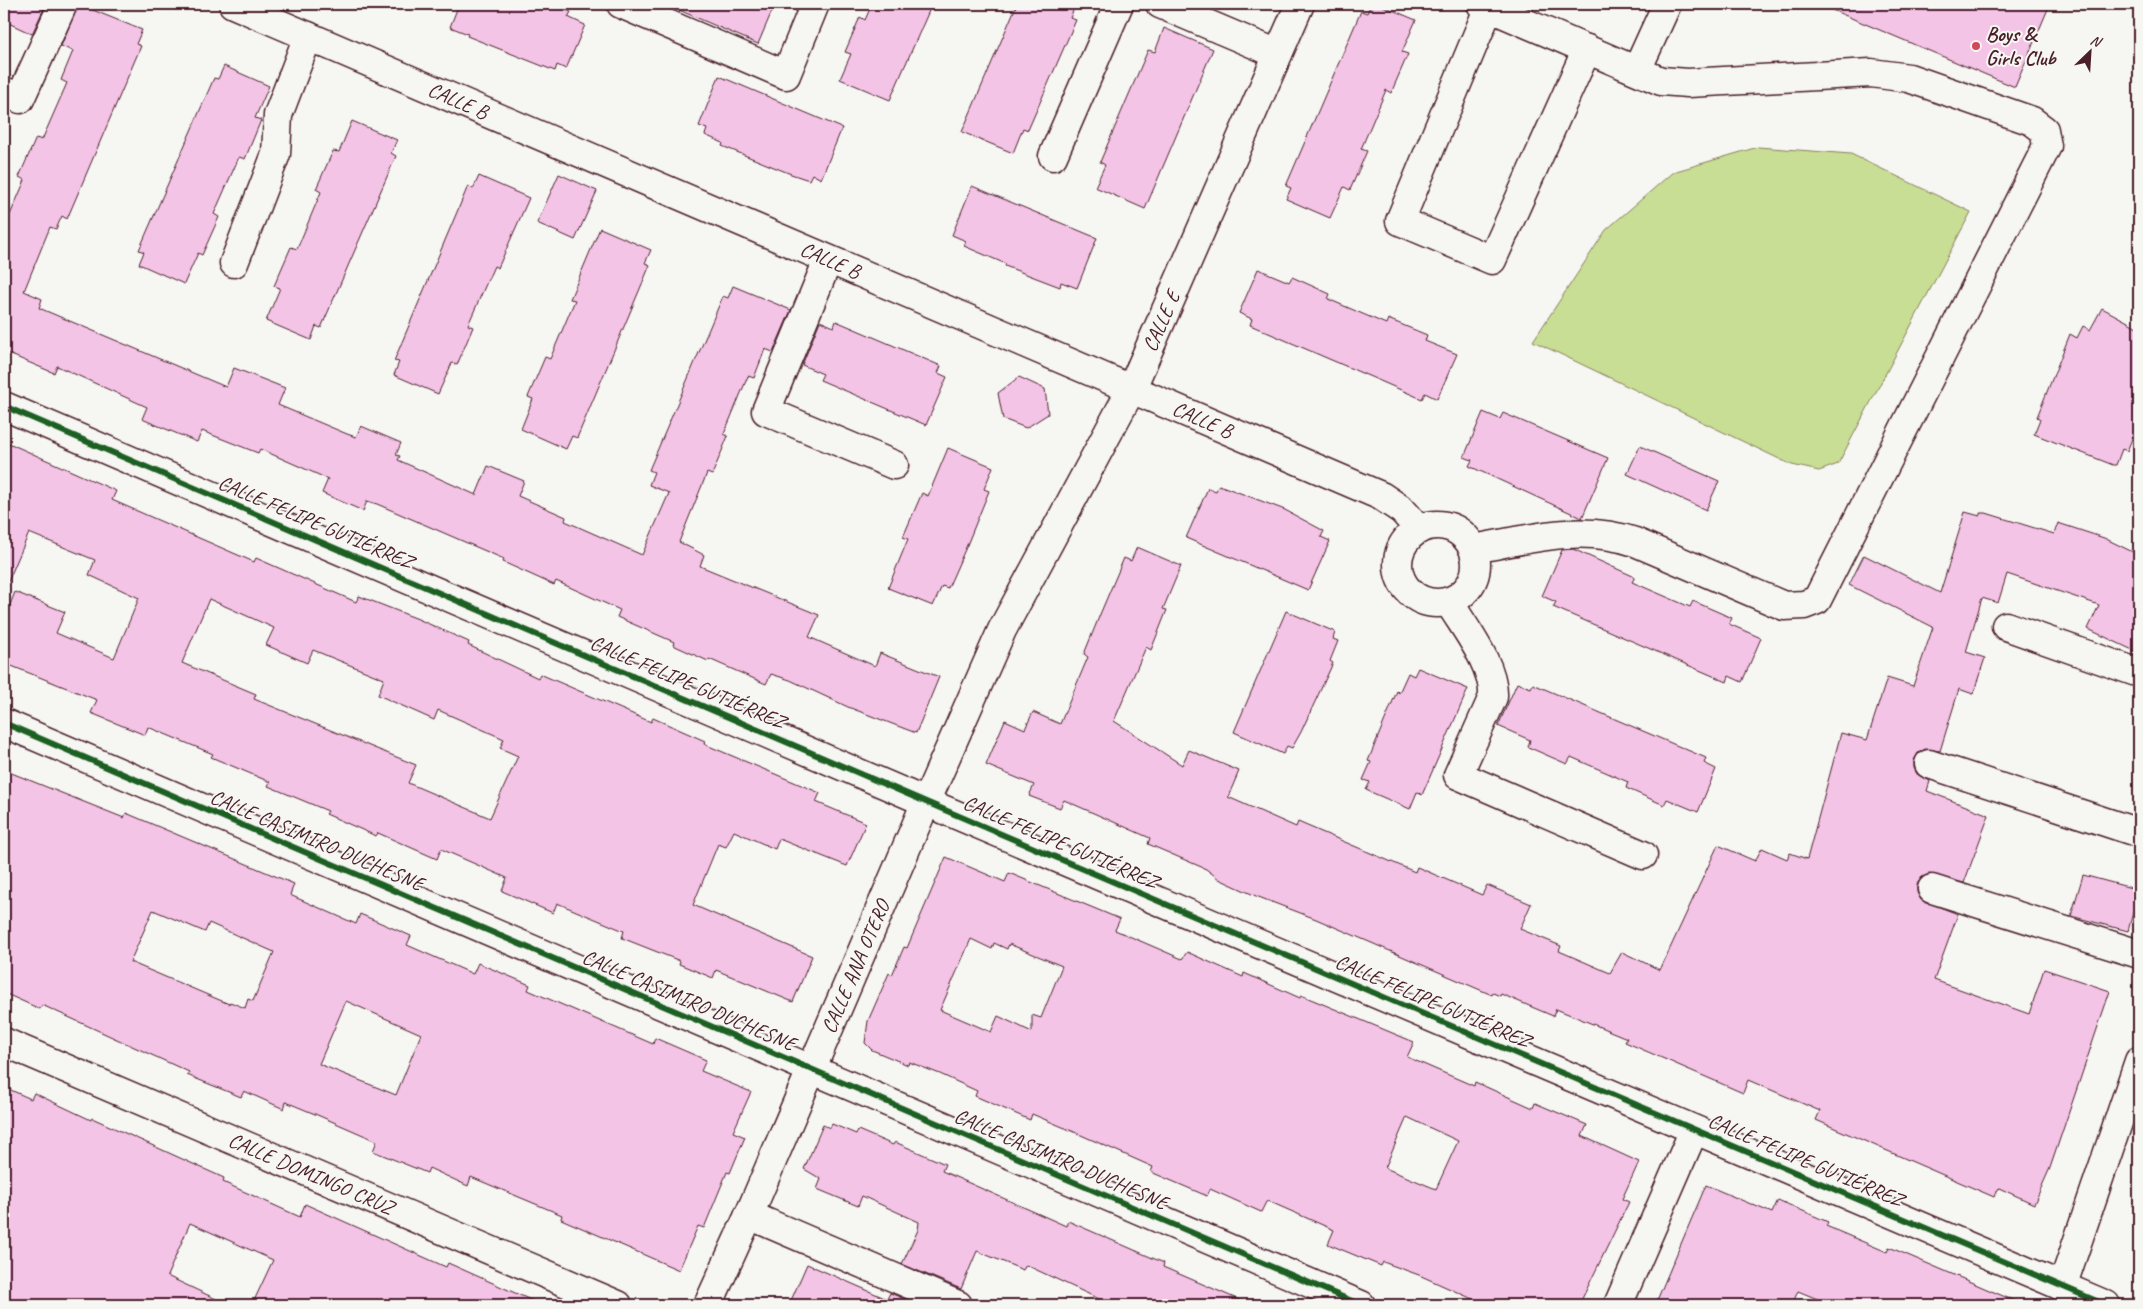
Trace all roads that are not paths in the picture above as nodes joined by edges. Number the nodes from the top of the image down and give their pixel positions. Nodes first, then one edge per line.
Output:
1 (63, 4) edge
2 (233, 4) edge
3 (621, 4) edge
4 (816, 4) edge
5 (1119, 4) edge
6 (1160, 4) edge
7 (1300, 4) edge
8 (1667, 4) edge
9 (1485, 6) edge
10 (308, 36) junction
11 (1587, 49) junction
12 (1278, 54) junction
13 (1637, 70) junction
14 (4, 91) edge
15 (1053, 156) dead end
16 (828, 260) junction
17 (234, 264) dead end
18 (1131, 390) junction
19 (4, 406) edge
20 (894, 465) dead end
21 (1420, 529) junction
22 (1474, 549) junction
23 (1449, 602) junction
24 (2006, 626) dead end
25 (1002, 630) joint
26 (2139, 673) edge
27 (4, 723) edge
28 (1929, 764) dead end
29 (926, 802) junction
30 (2139, 833) edge
31 (1643, 855) dead end
32 (1932, 889) dead end
33 (2139, 954) edge
34 (4, 1042) edge
35 (2139, 1061) edge
36 (811, 1070) junction
37 (1694, 1130) junction
38 (749, 1215) junction
39 (2062, 1287) junction
40 (618, 1305) edge
41 (708, 1305) edge
42 (958, 1305) edge
43 (1361, 1305) edge
44 (1618, 1305) edge
45 (2106, 1305) edge

1 - 14 street
2 - 10 street, CALLE B
3 - 4 street
5 - 15 street
6 - 12 street
7 - 12 street, CALLE E
8 - 13 street
9 - 11 street
9 - 11 street
10 - 16 street, CALLE B
10 - 17 street
11 - 13 street
12 - 18 street, CALLE E
13 - 22 street
16 - 18 street, CALLE B
16 - 20 street
18 - 21 street, CALLE B
18 - 25 street, CALLE E
19 - 29 street, CALLE FELIPE GUTIÉRREZ
21 - 22 street
21 - 23 street
22 - 23 street
23 - 31 street
24 - 26 street
25 - 29 street, CALLE ANA OTERO
27 - 36 street, CALLE CASIMIRO DUCHESNE
28 - 30 street
29 - 36 street, CALLE ANA OTERO
29 - 37 street, CALLE FELIPE GUTIÉRREZ
32 - 33 street
34 - 40 street, CALLE DOMINGO CRUZ
35 - 39 street
36 - 38 street, CALLE ANA OTERO
36 - 43 street, CALLE CASIMIRO DUCHESNE
37 - 39 street, CALLE FELIPE GUTIÉRREZ
37 - 44 street
38 - 41 street, CALLE ANA OTERO
38 - 42 street
39 - 45 street, CALLE FELIPE GUTIÉRREZ

